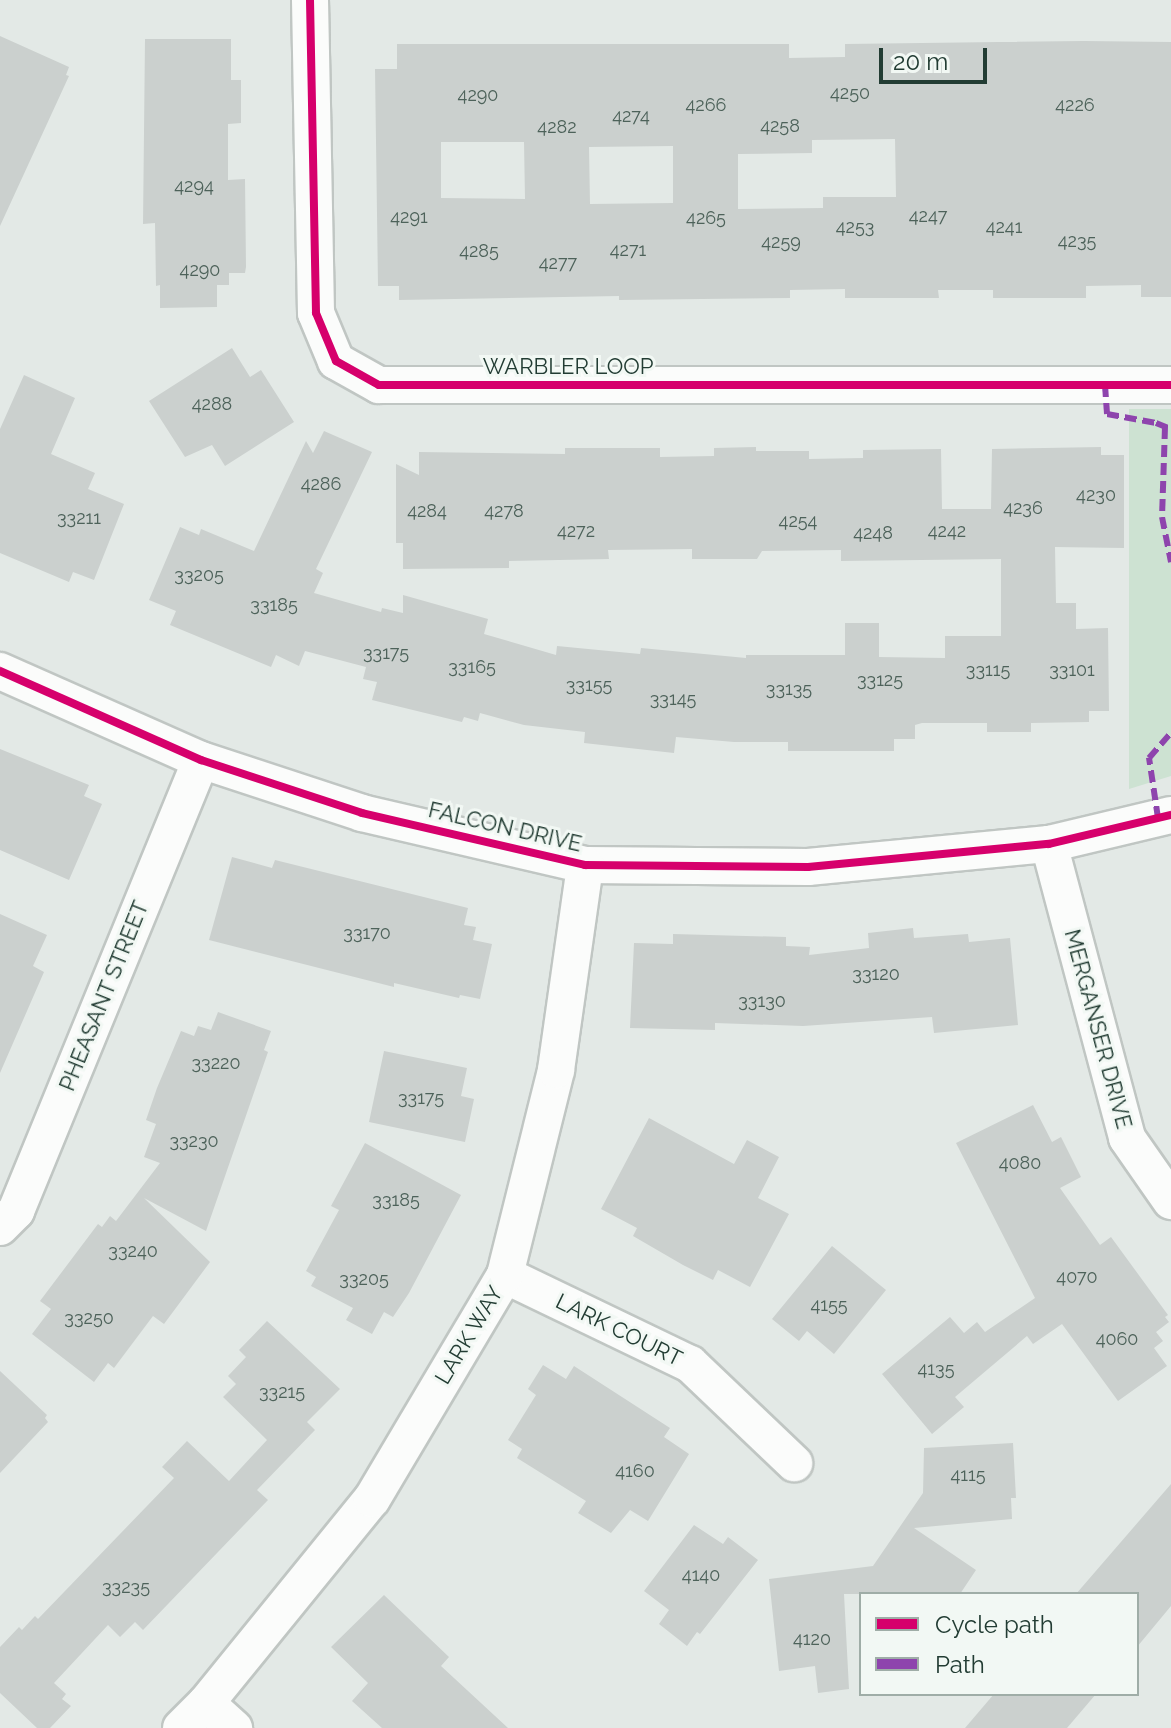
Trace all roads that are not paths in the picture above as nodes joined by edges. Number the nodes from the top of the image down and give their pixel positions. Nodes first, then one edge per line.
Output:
1 (310, 0) edge
2 (1171, 385) edge
3 (0, 671) edge
4 (201, 760) junction
5 (1171, 815) edge
6 (1049, 844) junction
7 (585, 865) junction
8 (1171, 1201) edge
9 (5, 1212) edge
10 (505, 1275) junction
11 (794, 1463) dead end
12 (206, 1703) junction
13 (181, 1728) edge
14 (234, 1728) edge

1 - 2 street, WARBLER LOOP
3 - 4 street, FALCON DRIVE
4 - 7 street, FALCON DRIVE
4 - 9 street, PHEASANT STREET
5 - 6 street, FALCON DRIVE
6 - 7 street, FALCON DRIVE
6 - 8 street, MERGANSER DRIVE
7 - 10 street, LARK WAY
10 - 11 street, LARK COURT
10 - 12 street, LARK WAY
12 - 13 street, LARK WAY
12 - 14 street

